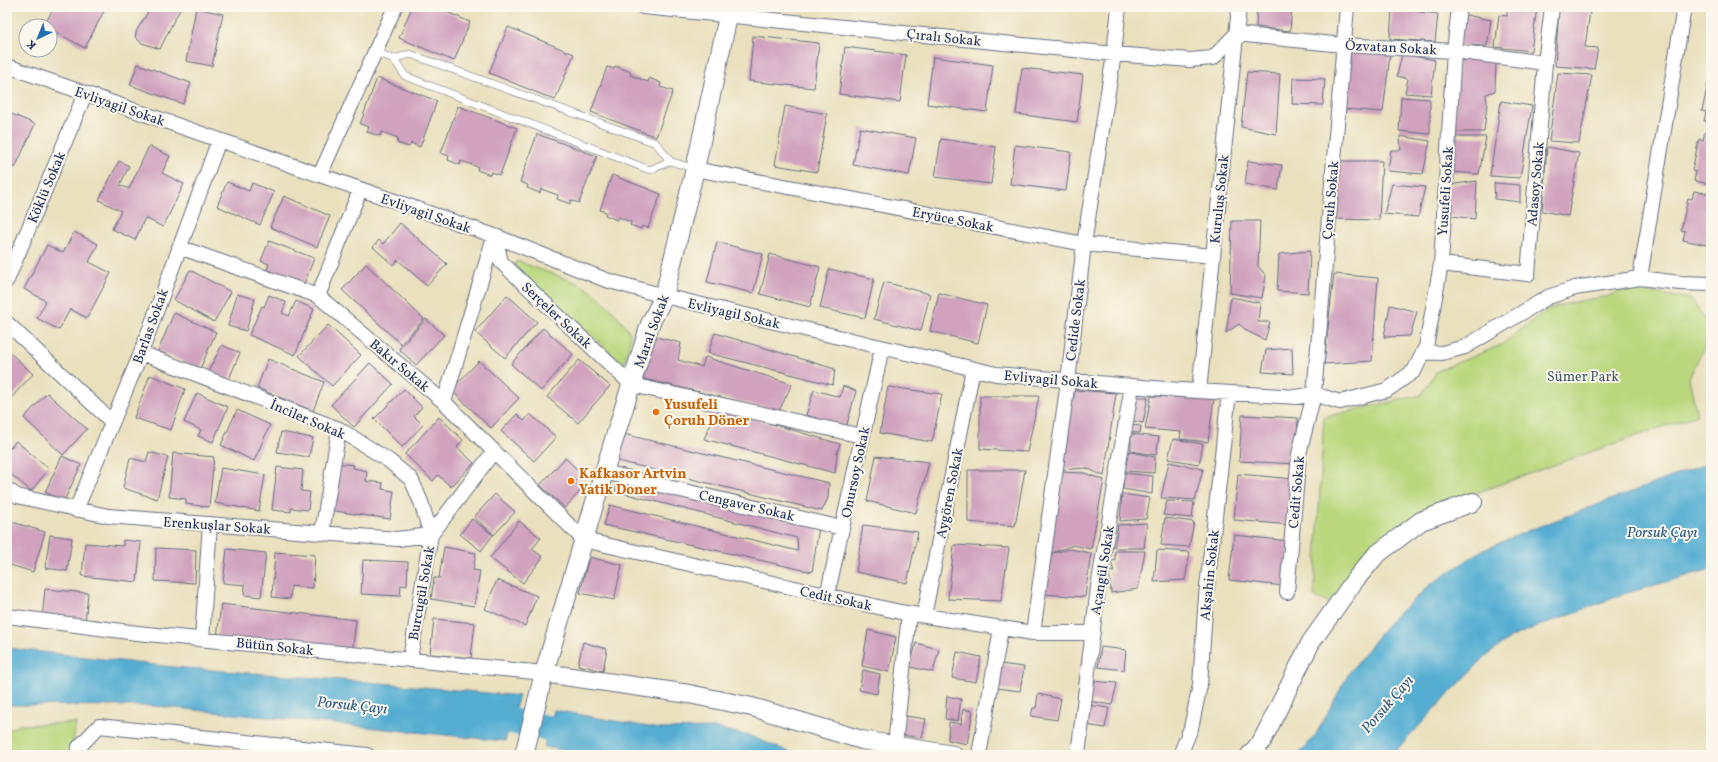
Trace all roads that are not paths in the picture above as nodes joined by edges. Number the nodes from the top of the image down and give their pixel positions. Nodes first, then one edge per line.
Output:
1 (395, 7) edge
2 (643, 7) edge
3 (1119, 7) edge
4 (1239, 7) edge
5 (1347, 7) edge
6 (1459, 7) edge
7 (1552, 7) edge
8 (1684, 7) edge
9 (729, 11) edge
10 (1236, 34) junction
11 (1343, 45) junction
12 (1454, 51) junction
13 (375, 52) junction
14 (1114, 54) junction
15 (394, 59) junction
16 (1545, 63) junction
17 (7, 66) edge
18 (85, 94) junction
19 (220, 140) junction
20 (670, 161) junction
21 (696, 169) junction
22 (320, 175) junction
23 (360, 190) junction
24 (494, 236) junction
25 (1084, 244) junction
26 (179, 247) junction
27 (1213, 256) junction
28 (1441, 264) junction
29 (1640, 278) junction
30 (7, 280) edge
31 (1711, 284) edge
32 (318, 296) junction
33 (664, 296) junction
34 (7, 323) edge
35 (882, 348) junction
36 (1423, 352) junction
37 (141, 353) junction
38 (973, 369) junction
39 (1414, 371) joint
40 (1068, 381) junction
41 (632, 385) junction
42 (1132, 386) junction
43 (1199, 391) junction
44 (1229, 393) junction
45 (1314, 394) junction
46 (444, 402) junction
47 (112, 422) junction
48 (339, 429) junction
49 (862, 436) junction
50 (494, 451) junction
51 (604, 472) junction
52 (7, 488) edge
53 (1473, 502) dead end
54 (76, 510) junction
55 (210, 524) junction
56 (842, 528) junction
57 (322, 533) junction
58 (431, 535) junction
59 (584, 540) junction
60 (1287, 592) dead end
61 (827, 596) junction
62 (909, 614) junction
63 (7, 616) edge
64 (924, 616) junction
65 (1001, 629) junction
66 (1033, 633) junction
67 (1093, 633) junction
68 (202, 639) junction
69 (410, 660) junction
70 (544, 673) junction
71 (895, 745) junction
72 (525, 750) edge
73 (77, 755) edge
74 (367, 755) edge
75 (953, 755) edge
76 (979, 755) edge
77 (1078, 755) edge
78 (1180, 755) edge
79 (1250, 755) edge

1 - 13 street
2 - 9 street, Çıralı Sokak
3 - 14 street, Cedide Sokak
4 - 10 street, Kuruluş Sokak
5 - 11 street, Çoruh Sokak
6 - 12 street, Yusufeli Sokak
7 - 16 street, Adasoy Sokak
8 - 29 street
9 - 14 street, Çıralı Sokak
9 - 21 street, Maral Sokak
10 - 11 street, Özvatan Sokak
10 - 14 street, Çıralı Sokak
10 - 27 street, Kuruluş Sokak
11 - 12 street, Özvatan Sokak
11 - 45 street, Çoruh Sokak
12 - 16 street, Özvatan Sokak
12 - 28 street, Yusufeli Sokak
13 - 15 lane
13 - 22 street
14 - 25 street, Cedide Sokak
15 - 20 lane
15 - 20 lane
16 - 28 street, Adasoy Sokak
17 - 18 street, Evliyagil Sokak
18 - 19 street, Evliyagil Sokak
18 - 30 street, Köklü Sokak
19 - 22 street, Evliyagil Sokak
19 - 26 street, Barlas Sokak
20 - 21 lane
21 - 25 street, Eryüce Sokak
21 - 33 street, Maral Sokak
22 - 23 street, Evliyagil Sokak
23 - 24 street, Evliyagil Sokak
23 - 32 street
24 - 33 street, Evliyagil Sokak
24 - 41 street, Serçeler Sokak
24 - 46 street
25 - 27 street, Eryüce Sokak
25 - 40 street, Cedide Sokak
26 - 32 street, Bakır Sokak
26 - 37 street, Barlas Sokak
27 - 43 street, Kuruluş Sokak
28 - 36 street, Yusufeli Sokak
29 - 31 street
29 - 36 street
32 - 46 street, Bakır Sokak
33 - 35 street, Evliyagil Sokak
33 - 41 street, Maral Sokak
34 - 47 street
35 - 38 street, Evliyagil Sokak
35 - 49 street, Onursoy Sokak
36 - 39 street, Yusufeli Sokak
37 - 47 street, Barlas Sokak
37 - 48 street, İnciler Sokak
38 - 40 street, Evliyagil Sokak
38 - 64 street, Aygören Sokak
39 - 45 street, Evliyagil Sokak
40 - 42 street, Evliyagil Sokak
40 - 66 street, Cedide Sokak
41 - 49 street
41 - 51 street, Maral Sokak
42 - 43 street, Evliyagil Sokak
42 - 67 street, Açangül Sokak
43 - 44 street, Evliyagil Sokak
44 - 45 street, Evliyagil Sokak
44 - 78 street, Akşahin Sokak
45 - 60 street, Cedit Sokak
46 - 50 street, Bakır Sokak
47 - 54 street, Barlas Sokak
48 - 57 street
48 - 58 street, İnciler Sokak
49 - 56 street, Onursoy Sokak
50 - 58 street, Burcugül Sokak
50 - 59 street, Bakır Sokak
51 - 56 street, Cengaver Sokak
51 - 59 street, Maral Sokak
52 - 54 street, Erenkuşlar Sokak
53 - 79 street
54 - 55 street, Erenkuşlar Sokak
55 - 57 street, Erenkuşlar Sokak
55 - 68 street
56 - 61 street, Onursoy Sokak
57 - 58 street, Erenkuşlar Sokak
58 - 69 street, Burcugül Sokak
59 - 61 street, Cedit Sokak
59 - 70 street, Maral Sokak
61 - 62 street, Cedit Sokak
62 - 64 street, Cedit Sokak
62 - 71 street
63 - 68 street, Bütün Sokak
64 - 65 street, Cedit Sokak
65 - 66 street, Cedit Sokak
65 - 76 street
66 - 67 street, Cedit Sokak
67 - 77 street, Açangül Sokak
68 - 69 street, Bütün Sokak
69 - 70 street, Bütün Sokak
70 - 71 street
70 - 72 street, Maral Sokak
71 - 75 street
73 - 74 street

